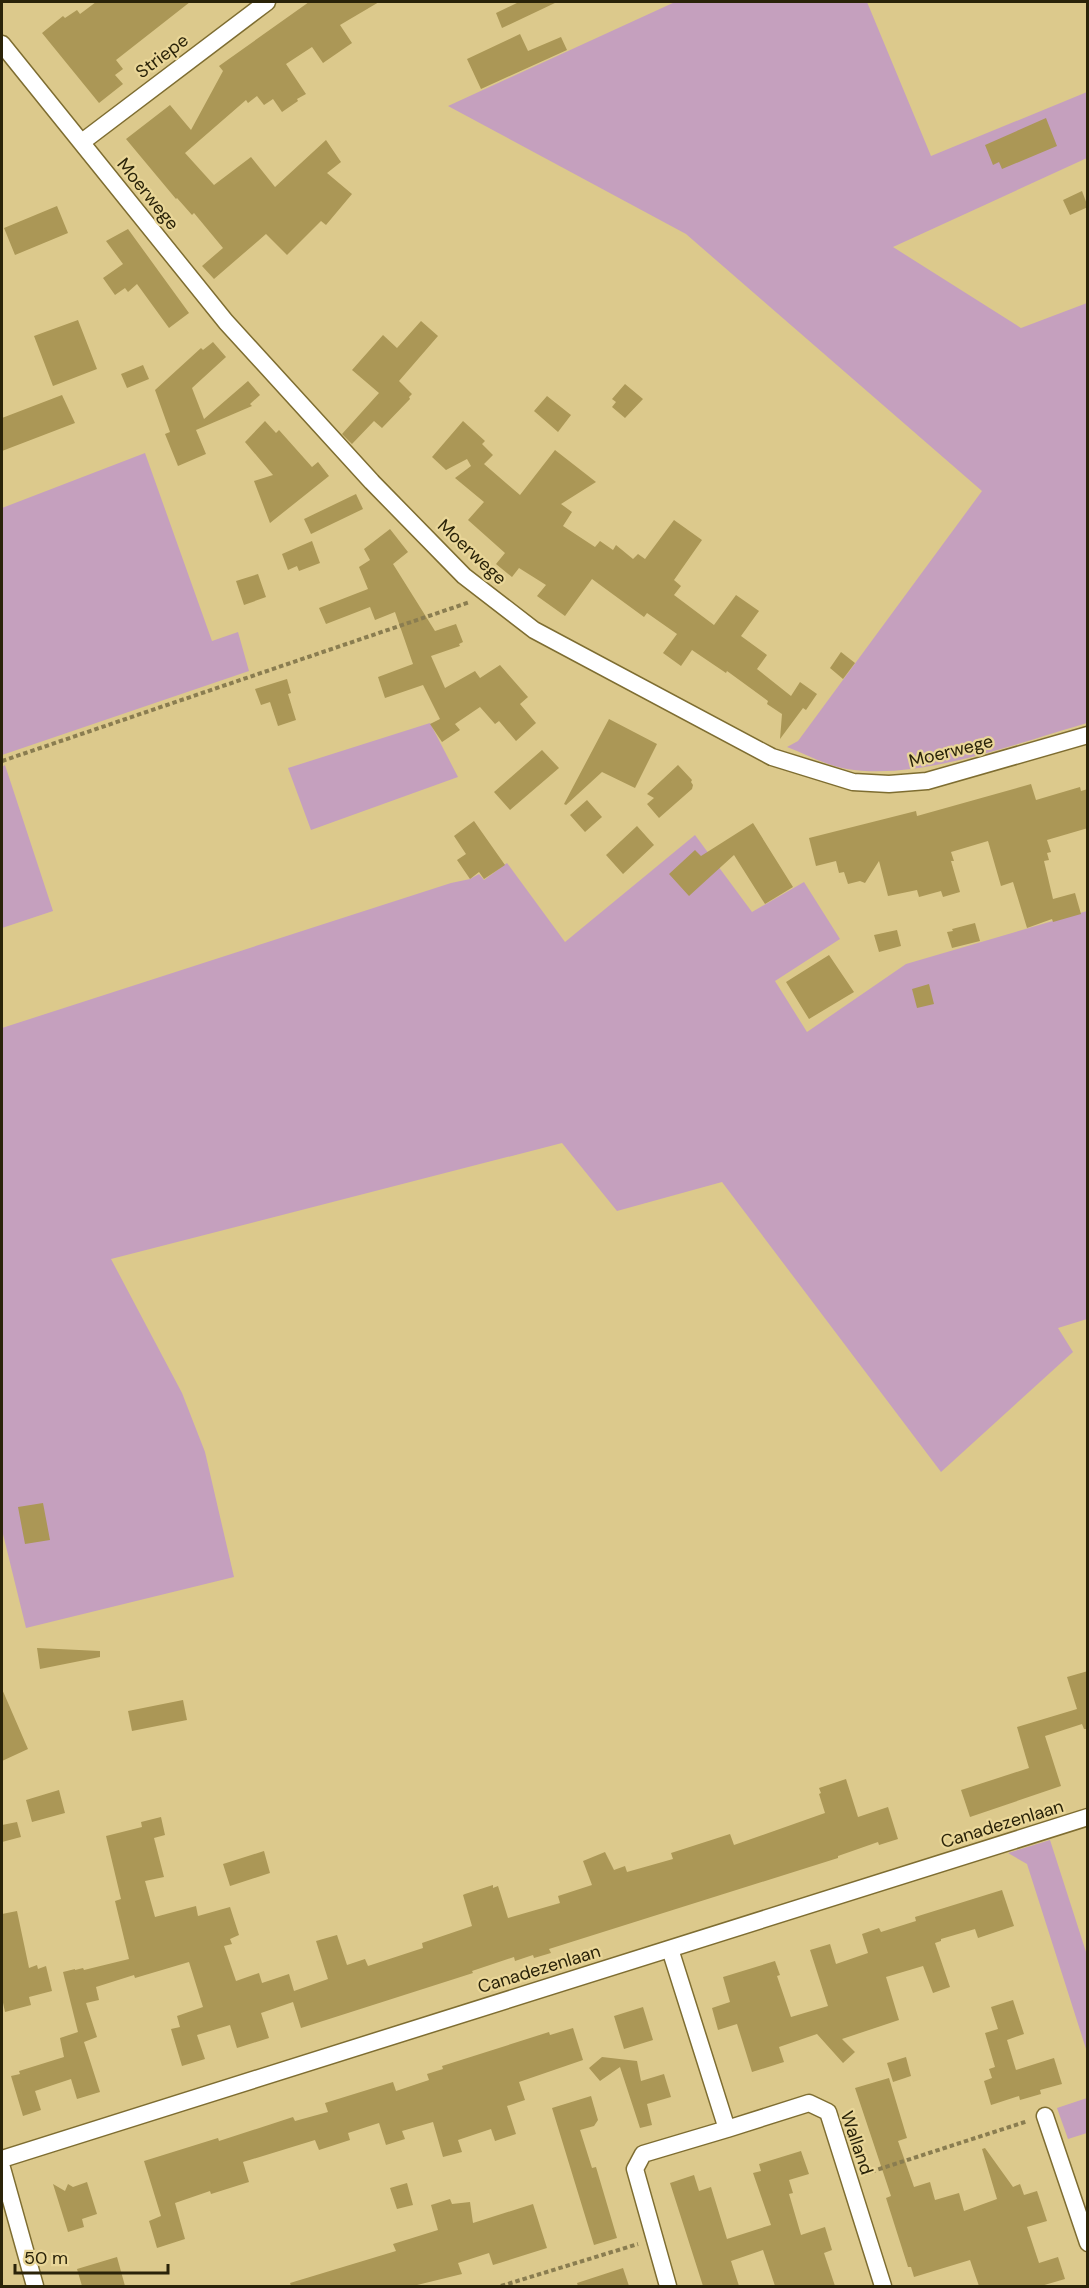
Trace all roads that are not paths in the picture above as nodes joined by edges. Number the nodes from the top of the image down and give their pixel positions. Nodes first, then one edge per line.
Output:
1 (267, 2) edge
2 (2, 44) edge
3 (82, 142) junction
4 (1088, 735) edge
5 (1088, 1817) edge
6 (670, 1949) junction
7 (1045, 2116) road end
8 (727, 2129) junction
9 (2, 2159) edge
10 (2, 2168) edge
11 (1088, 2243) edge
12 (34, 2286) edge
13 (668, 2286) edge
14 (883, 2286) edge

1 - 3 street, Striepe
2 - 3 street, Moerwege
3 - 4 street, Moerwege
5 - 6 street, Canadezenlaan
6 - 8 street
6 - 9 street, Canadezenlaan
7 - 11 street
8 - 13 street, Walland
8 - 14 street, Walland
10 - 12 street

